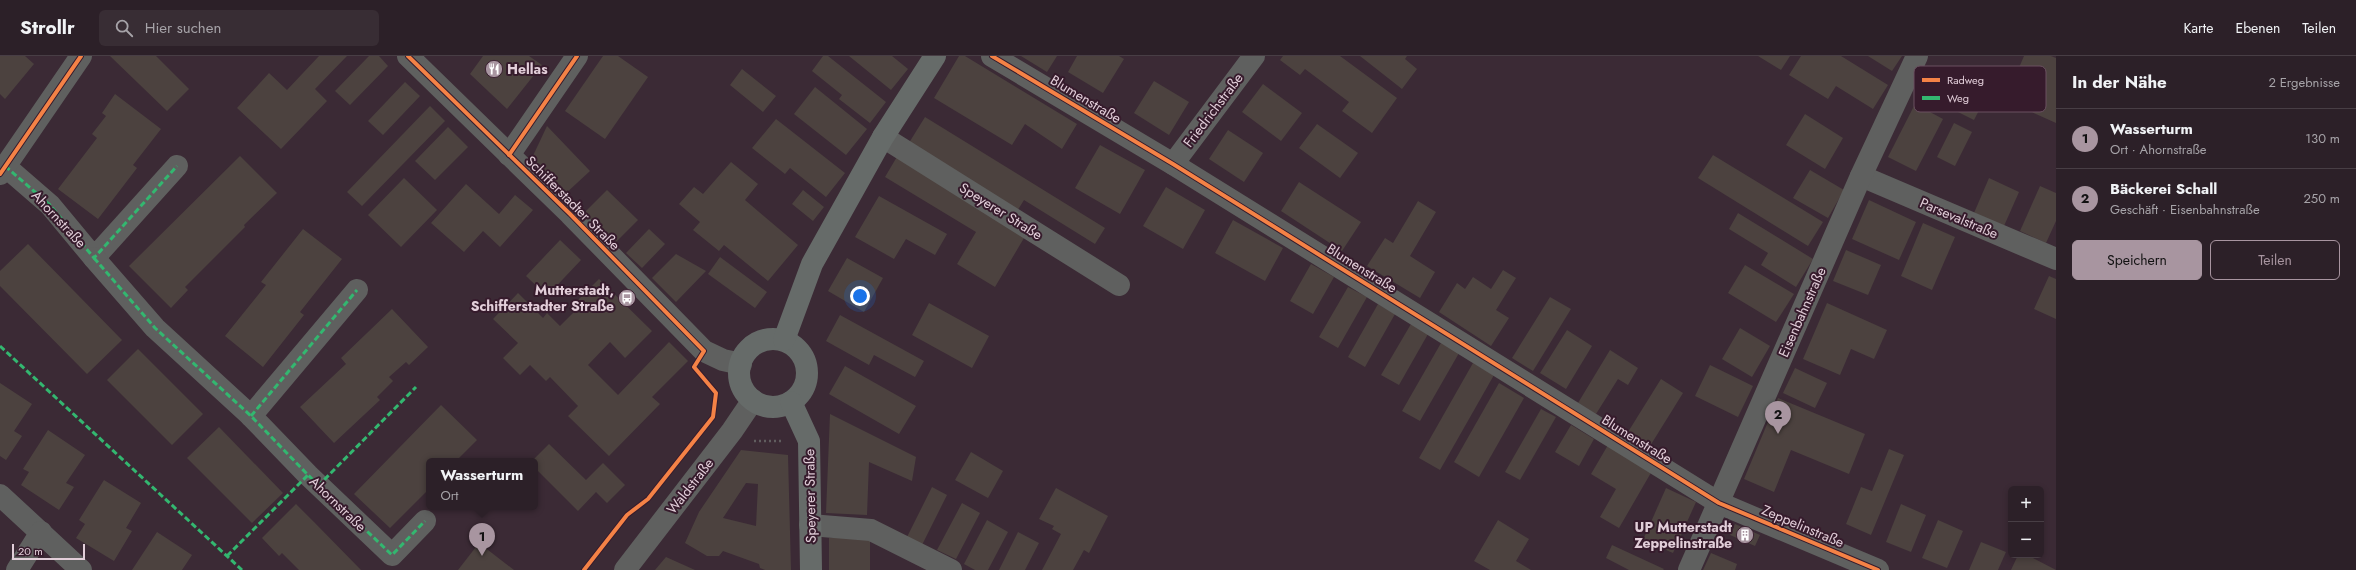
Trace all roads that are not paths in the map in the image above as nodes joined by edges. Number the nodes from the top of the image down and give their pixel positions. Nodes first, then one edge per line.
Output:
1 (80, 56) edge
2 (408, 56) edge
3 (577, 56) edge
4 (935, 56) edge
5 (992, 56) edge
6 (1254, 56) edge
7 (1917, 56) edge
8 (883, 137) junction
9 (509, 155) junction
10 (1173, 164) junction
11 (177, 166) dead end
12 (2, 170) edge
13 (1861, 176) junction
14 (94, 258) junction
15 (2056, 259) edge
16 (1119, 285) dead end
17 (357, 290) dead end
18 (784, 340) junction
19 (741, 364) junction
20 (753, 400) junction
21 (791, 402) junction
22 (251, 416) junction
23 (0, 495) edge
24 (1719, 503) junction
25 (426, 521) dead end
26 (810, 525) junction
27 (41, 532) junction
28 (17, 570) edge
29 (81, 570) edge
30 (626, 570) edge
31 (811, 570) edge
32 (951, 570) edge
33 (1689, 570) edge
34 (1878, 570) edge

1 - 12 street
2 - 9 street, Schifferstadter Straße
3 - 9 street
4 - 8 main road
5 - 10 street, Blumenstraße
6 - 10 street, Friedrichstraße
7 - 13 street, Eisenbahnstraße
8 - 16 street, Speyerer Straße
8 - 18 main road
9 - 19 street, Schifferstadter Straße
10 - 24 street, Blumenstraße
11 - 14 street, Ahornstraße
12 - 14 street, Ahornstraße
13 - 15 street, Parsevalstraße
13 - 24 street, Eisenbahnstraße
14 - 22 street, Ahornstraße
17 - 22 street
18 - 19 main road
18 - 21 main road
19 - 20 main road
20 - 21 main road
20 - 30 street, Waldstraße
21 - 26 main road, Speyerer Straße
22 - 25 street, Ahornstraße
23 - 27 street
24 - 33 street, Eisenbahnstraße
24 - 34 street, Zeppelinstraße
26 - 31 main road, Speyerer Straße
26 - 32 street
27 - 28 street
27 - 29 street

